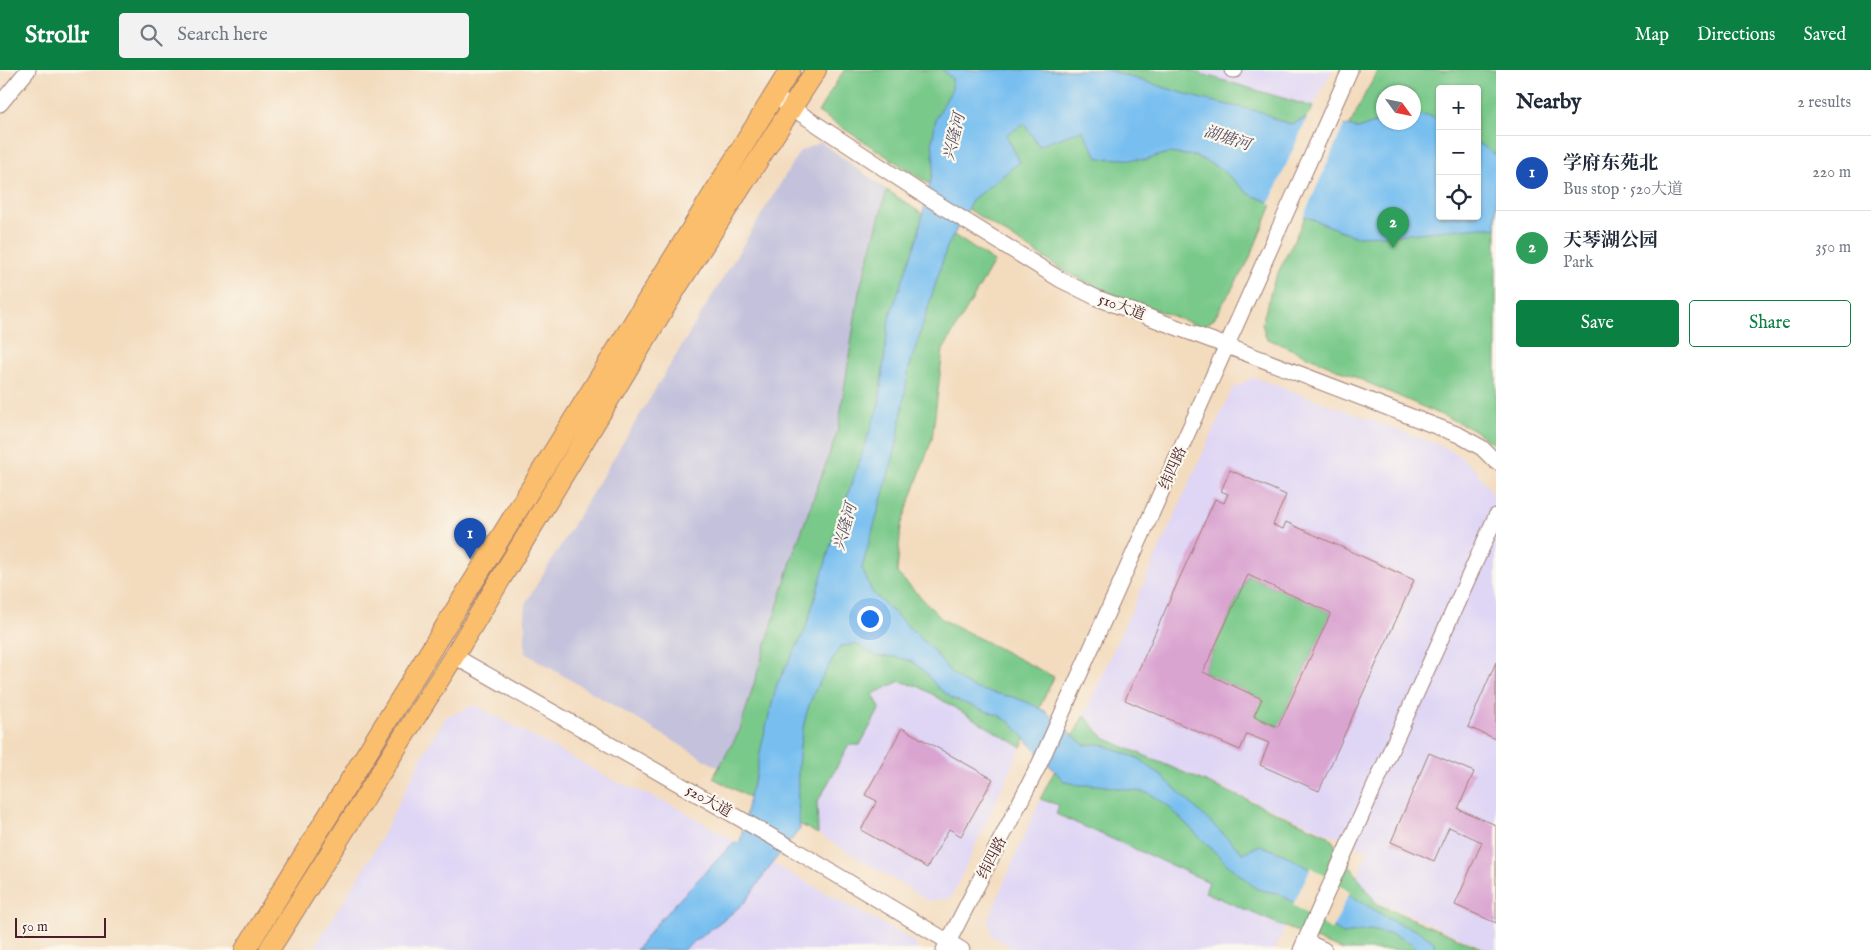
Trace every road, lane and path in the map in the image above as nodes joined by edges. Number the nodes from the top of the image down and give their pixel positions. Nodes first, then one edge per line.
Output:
1 (28, 70) edge
2 (790, 70) edge
3 (816, 70) edge
4 (1350, 70) edge
5 (774, 96) junction
6 (0, 104) edge
7 (791, 108) junction
8 (1227, 346) junction
9 (1496, 462) edge
10 (1496, 516) edge
11 (454, 656) junction
12 (1302, 946) edge
13 (952, 948) edge
14 (245, 950) edge
15 (269, 950) edge
16 (1324, 950) edge

1 - 6 street
2 - 5 main road
3 - 7 main road
4 - 8 street, 纬四路
5 - 7 street, 510大道
5 - 14 main road
7 - 8 street, 510大道
7 - 11 main road
8 - 9 street, 510大道
8 - 13 street, 纬四路
10 - 12 street
11 - 13 street, 520大道
11 - 15 main road
12 - 16 street

